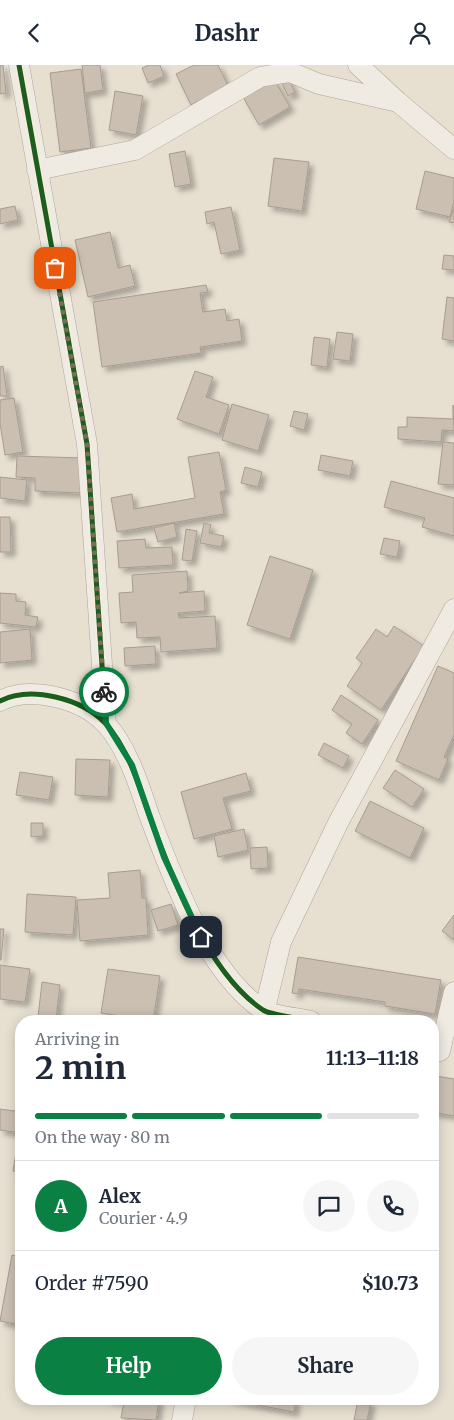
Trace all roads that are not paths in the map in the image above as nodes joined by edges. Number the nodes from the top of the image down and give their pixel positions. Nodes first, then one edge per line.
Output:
1 (19, 65) edge
2 (358, 65) edge
3 (398, 102) junction
4 (454, 149) edge
5 (38, 170) junction
6 (454, 611) edge
7 (3, 694) edge
8 (106, 723) junction
9 (454, 992) edge
10 (262, 1015) edge
11 (263, 1015) edge
12 (442, 1051) edge
13 (185, 1405) edge
14 (182, 1420) edge

1 - 5 street
2 - 3 street
3 - 4 street
3 - 5 street
5 - 8 street
6 - 11 street
7 - 8 street
8 - 10 street
9 - 12 street
13 - 14 street

